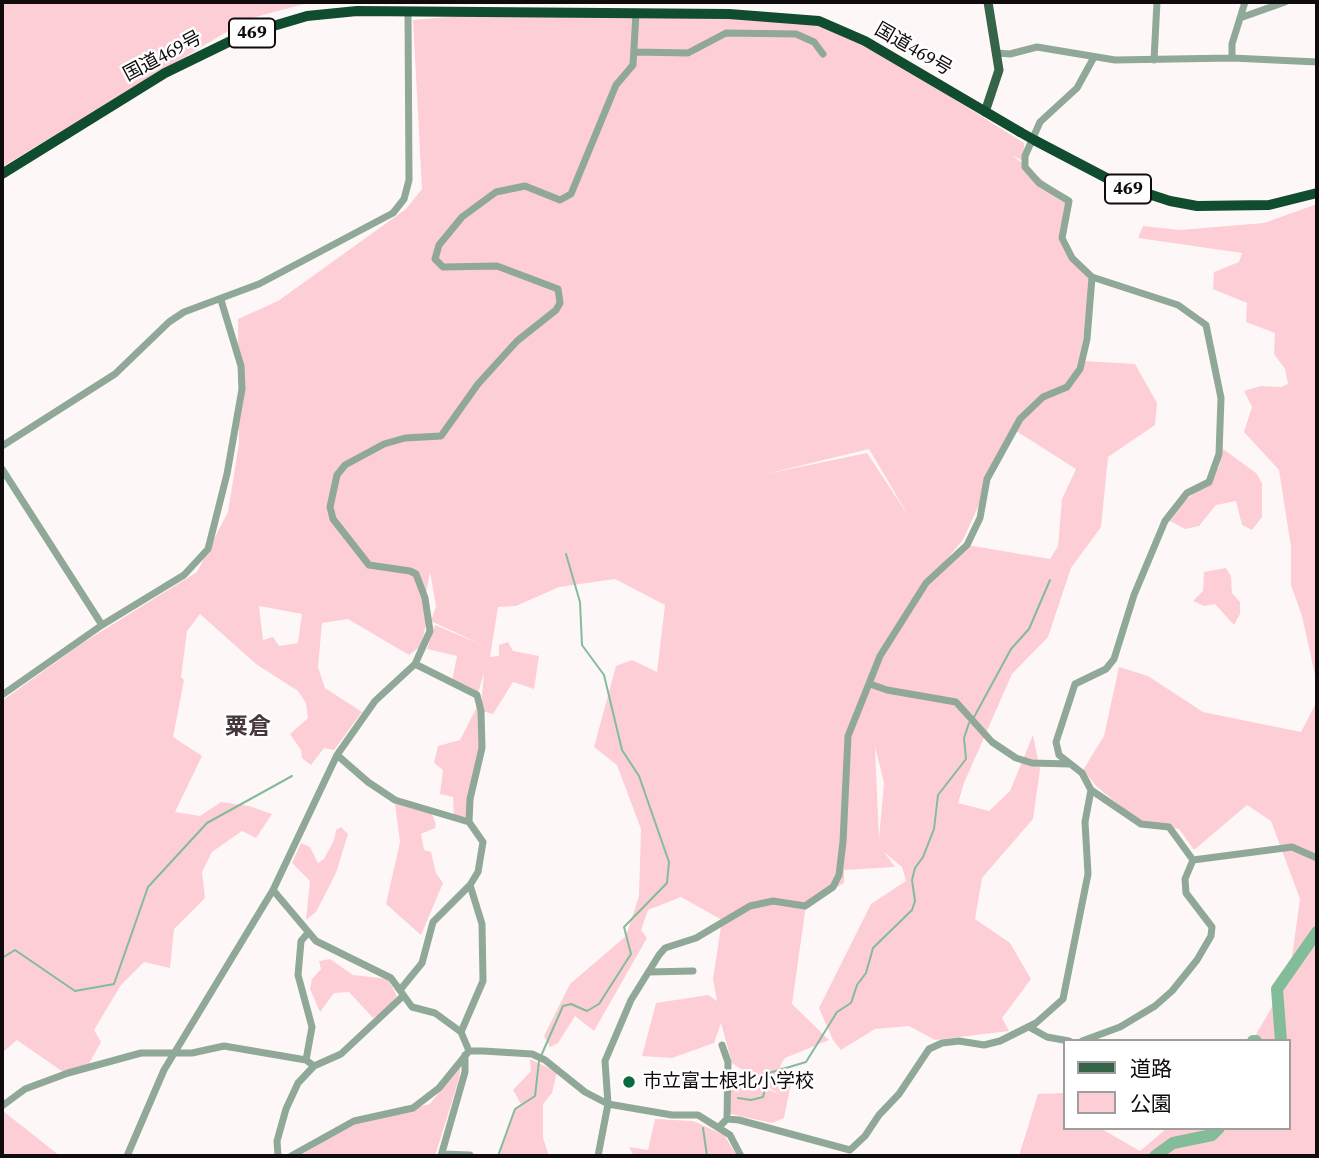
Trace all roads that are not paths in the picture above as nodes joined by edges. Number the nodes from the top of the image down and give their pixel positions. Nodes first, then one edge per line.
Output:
1 (988, 2) edge
2 (1157, 2) edge
3 (1245, 2) edge
4 (1285, 2) edge
5 (408, 12) junction
6 (636, 13) junction
7 (1240, 18) junction
8 (636, 52) junction
9 (997, 53) junction
10 (823, 54) dead end
11 (1232, 58) junction
12 (1093, 59) junction
13 (1154, 60) junction
14 (1317, 62) edge
15 (985, 112) junction
16 (2, 174) edge
17 (1317, 193) edge
18 (1092, 277) junction
19 (220, 300) junction
20 (2, 446) edge
21 (2, 469) edge
22 (102, 625) junction
23 (415, 664) junction
24 (870, 684) junction
25 (2, 695) edge
26 (337, 755) junction
27 (1071, 764) junction
28 (1091, 790) junction
29 (469, 822) junction
30 (1317, 858) edge
31 (1193, 860) junction
32 (470, 886) junction
33 (273, 890) junction
34 (307, 934) junction
35 (693, 971) dead end
36 (649, 972) junction
37 (402, 993) junction
38 (1029, 1027) junction
39 (461, 1032) junction
40 (1087, 1039) edge
41 (1064, 1040) edge
42 (722, 1045) dead end
43 (467, 1053) junction
44 (173, 1054) junction
45 (306, 1060) junction
46 (314, 1066) junction
47 (608, 1104) junction
48 (2, 1107) edge
49 (727, 1119) junction
50 (720, 1126) junction
51 (441, 1155) edge
52 (470, 1155) edge
53 (127, 1156) edge
54 (278, 1156) edge
55 (291, 1156) edge
56 (598, 1156) edge
57 (741, 1156) edge

1 - 9 main road
2 - 13 street
3 - 7 street
4 - 7 street
5 - 6 highway, 国道469号 / 469
5 - 16 highway, 国道469号 / 469
5 - 19 street
6 - 8 street
6 - 15 highway, 国道469号 / 469
7 - 11 street
8 - 10 street
8 - 23 street
9 - 12 street
9 - 15 main road
11 - 13 street
11 - 14 street
12 - 13 street
12 - 18 street
15 - 17 highway, 国道469号 / 469, bridge
18 - 24 street
18 - 27 street
19 - 20 street
19 - 22 street
21 - 22 street
22 - 25 street
23 - 26 street
23 - 29 street
24 - 27 street
24 - 36 street
26 - 29 street
26 - 33 street
27 - 28 street
28 - 31 street
28 - 38 street
29 - 32 street
30 - 31 street
31 - 40 street
32 - 37 street
32 - 39 street
33 - 34 street
33 - 44 street
34 - 37 street
34 - 45 street
35 - 36 street
36 - 47 street
37 - 39 street
37 - 46 street
38 - 41 street
38 - 49 street
39 - 43 street
42 - 49 street
43 - 47 street
43 - 51 street
43 - 55 street
44 - 45 street
44 - 48 street
44 - 53 street
45 - 46 street
46 - 54 street
47 - 50 street
47 - 56 street
49 - 50 street
50 - 57 street
51 - 52 street

